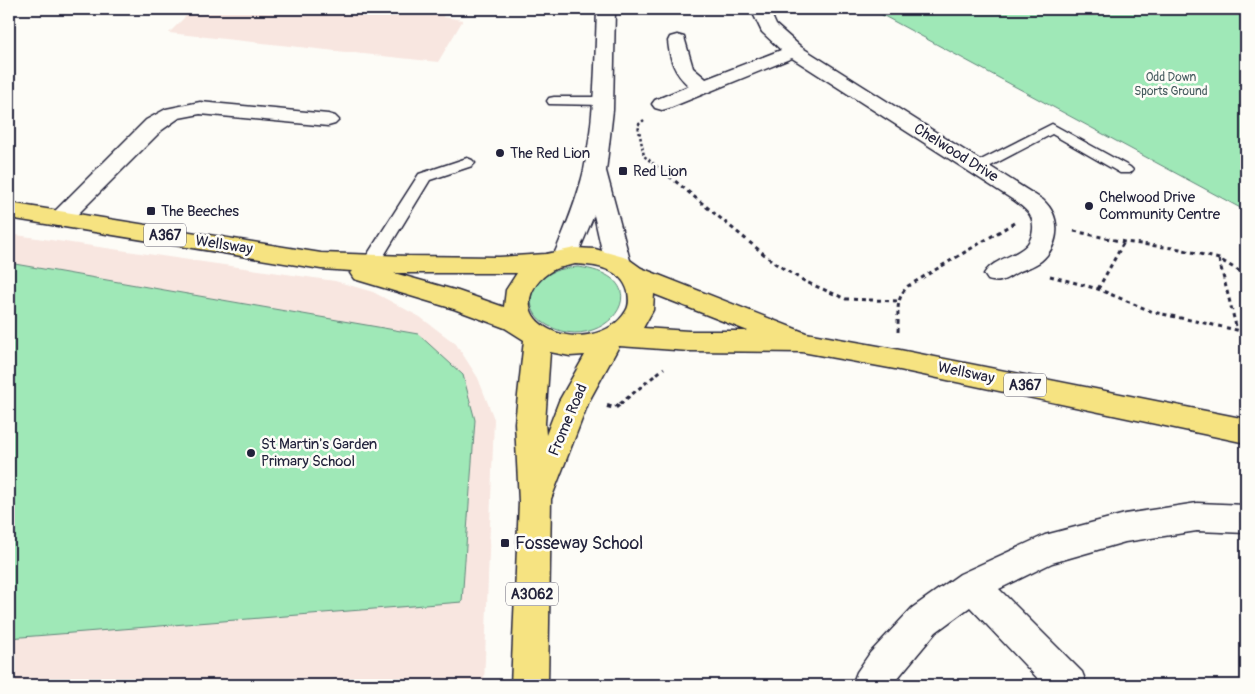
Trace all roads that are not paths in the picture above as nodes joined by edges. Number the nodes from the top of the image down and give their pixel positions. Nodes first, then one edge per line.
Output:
1 (606, 9) edge
2 (760, 9) edge
3 (677, 41) dead end
4 (794, 51) junction
5 (704, 87) junction
6 (554, 101) dead end
7 (603, 101) junction
8 (662, 104) road end
9 (328, 120) dead end
10 (467, 163) dead end
11 (978, 167) junction
12 (595, 170) junction
13 (1125, 170) dead end
14 (9, 210) edge
15 (61, 218) junction
16 (556, 260) junction
17 (321, 261) junction
18 (371, 263) junction
19 (625, 269) junction
20 (1004, 269) road end
21 (531, 330) junction
22 (612, 338) junction
23 (802, 342) junction
24 (1246, 431) edge
25 (535, 502) junction
26 (1246, 519) edge
27 (972, 585) junction
28 (529, 685) edge
29 (870, 685) edge
30 (1069, 685) edge

1 - 7 street
2 - 4 street, Chelwood Drive
3 - 5 street
4 - 5 street
4 - 11 street, Chelwood Drive
5 - 8 street
6 - 7 lane
7 - 12 street
9 - 15 street
10 - 18 lane
11 - 13 lane
11 - 20 street, Chelwood Drive
12 - 16 street
12 - 19 street
14 - 15 main road, Wellsway / A367
15 - 17 main road, Wellsway / A367
16 - 18 main road, Wellsway / A367
16 - 19 main road, Wellsway
16 - 21 main road
17 - 18 main road, Wellsway / A367
17 - 21 main road, Wellsway / A367
19 - 22 main road
19 - 23 main road, Wellsway / A367
21 - 22 main road, Wellsway
21 - 25 main road, Frome Road / A3062
22 - 23 main road, Wellsway / A367
22 - 25 main road, Frome Road / A3062
23 - 24 main road, Wellsway / A367
25 - 28 main road, Frome Road / A3062
26 - 27 street
27 - 29 street
27 - 30 street

